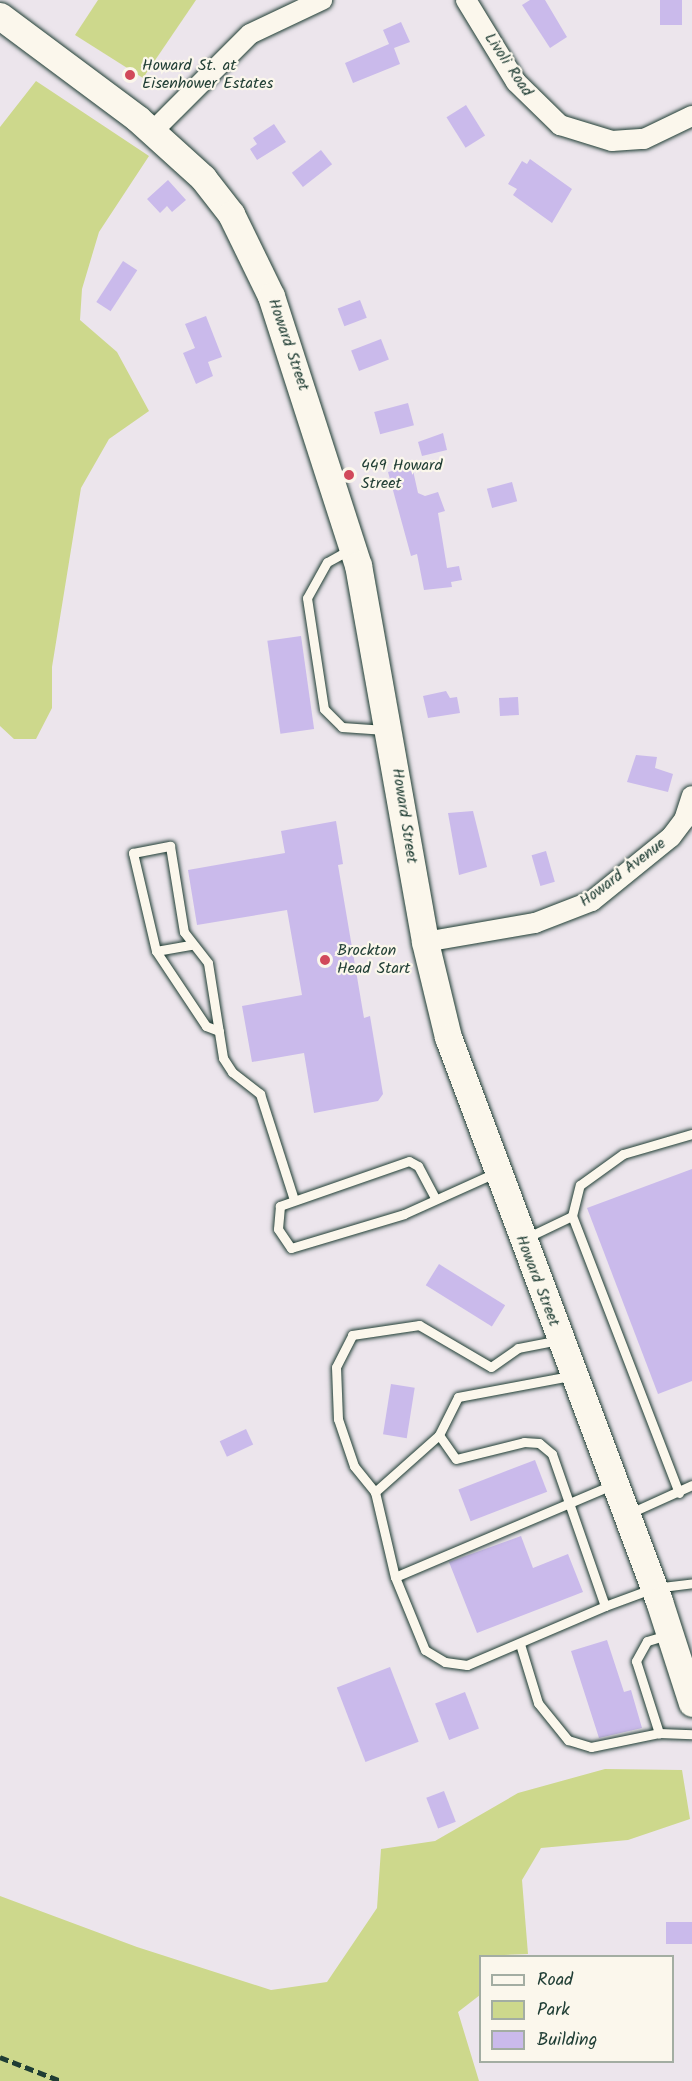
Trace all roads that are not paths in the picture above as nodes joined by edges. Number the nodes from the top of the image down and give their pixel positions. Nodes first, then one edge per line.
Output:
1 (322, 0) edge
2 (466, 0) edge
3 (0, 16) edge
4 (692, 116) edge
5 (153, 131) junction
6 (354, 548) junction
7 (389, 729) junction
8 (692, 796) edge
9 (425, 942) junction
10 (191, 945) junction
11 (156, 951) junction
12 (219, 1031) junction
13 (692, 1134) edge
14 (495, 1173) junction
15 (434, 1197) junction
16 (294, 1200) junction
17 (572, 1216) junction
18 (522, 1240) junction
19 (559, 1340) junction
20 (573, 1375) junction
21 (439, 1436) junction
22 (614, 1484) junction
23 (692, 1485) edge
24 (375, 1492) junction
25 (679, 1492) junction
26 (569, 1503) junction
27 (625, 1515) junction
28 (395, 1577) junction
29 (692, 1583) edge
30 (654, 1588) junction
31 (605, 1606) junction
32 (669, 1634) junction
33 (520, 1644) junction
34 (692, 1703) edge
35 (659, 1733) junction
36 (692, 1734) edge

1 - 5 street
2 - 4 street, Livoli Road
3 - 5 main road, Howard Street
5 - 6 main road, Howard Street
6 - 7 main road, Howard Street
6 - 7 lane
7 - 9 main road, Howard Street
8 - 9 street, Howard Avenue
9 - 14 main road, Howard Street
10 - 11 lane
10 - 11 lane
10 - 12 lane
11 - 12 lane
12 - 16 lane
13 - 17 lane
14 - 15 lane
14 - 18 main road, Howard Street
15 - 16 lane
15 - 16 lane
17 - 18 lane
17 - 25 lane
18 - 19 main road, Howard Street
19 - 20 main road, Howard Street
19 - 24 lane
20 - 21 lane
20 - 22 main road, Howard Street
21 - 24 lane
21 - 26 lane
22 - 26 lane
22 - 27 main road, Howard Street
23 - 25 lane
24 - 28 lane
25 - 27 lane
26 - 28 lane
26 - 31 lane
27 - 30 main road, Howard Street
28 - 33 lane
29 - 30 lane
30 - 31 lane
30 - 32 main road, Howard Street
31 - 33 lane
32 - 34 main road, Howard Street
32 - 35 lane
33 - 35 lane
35 - 36 lane

